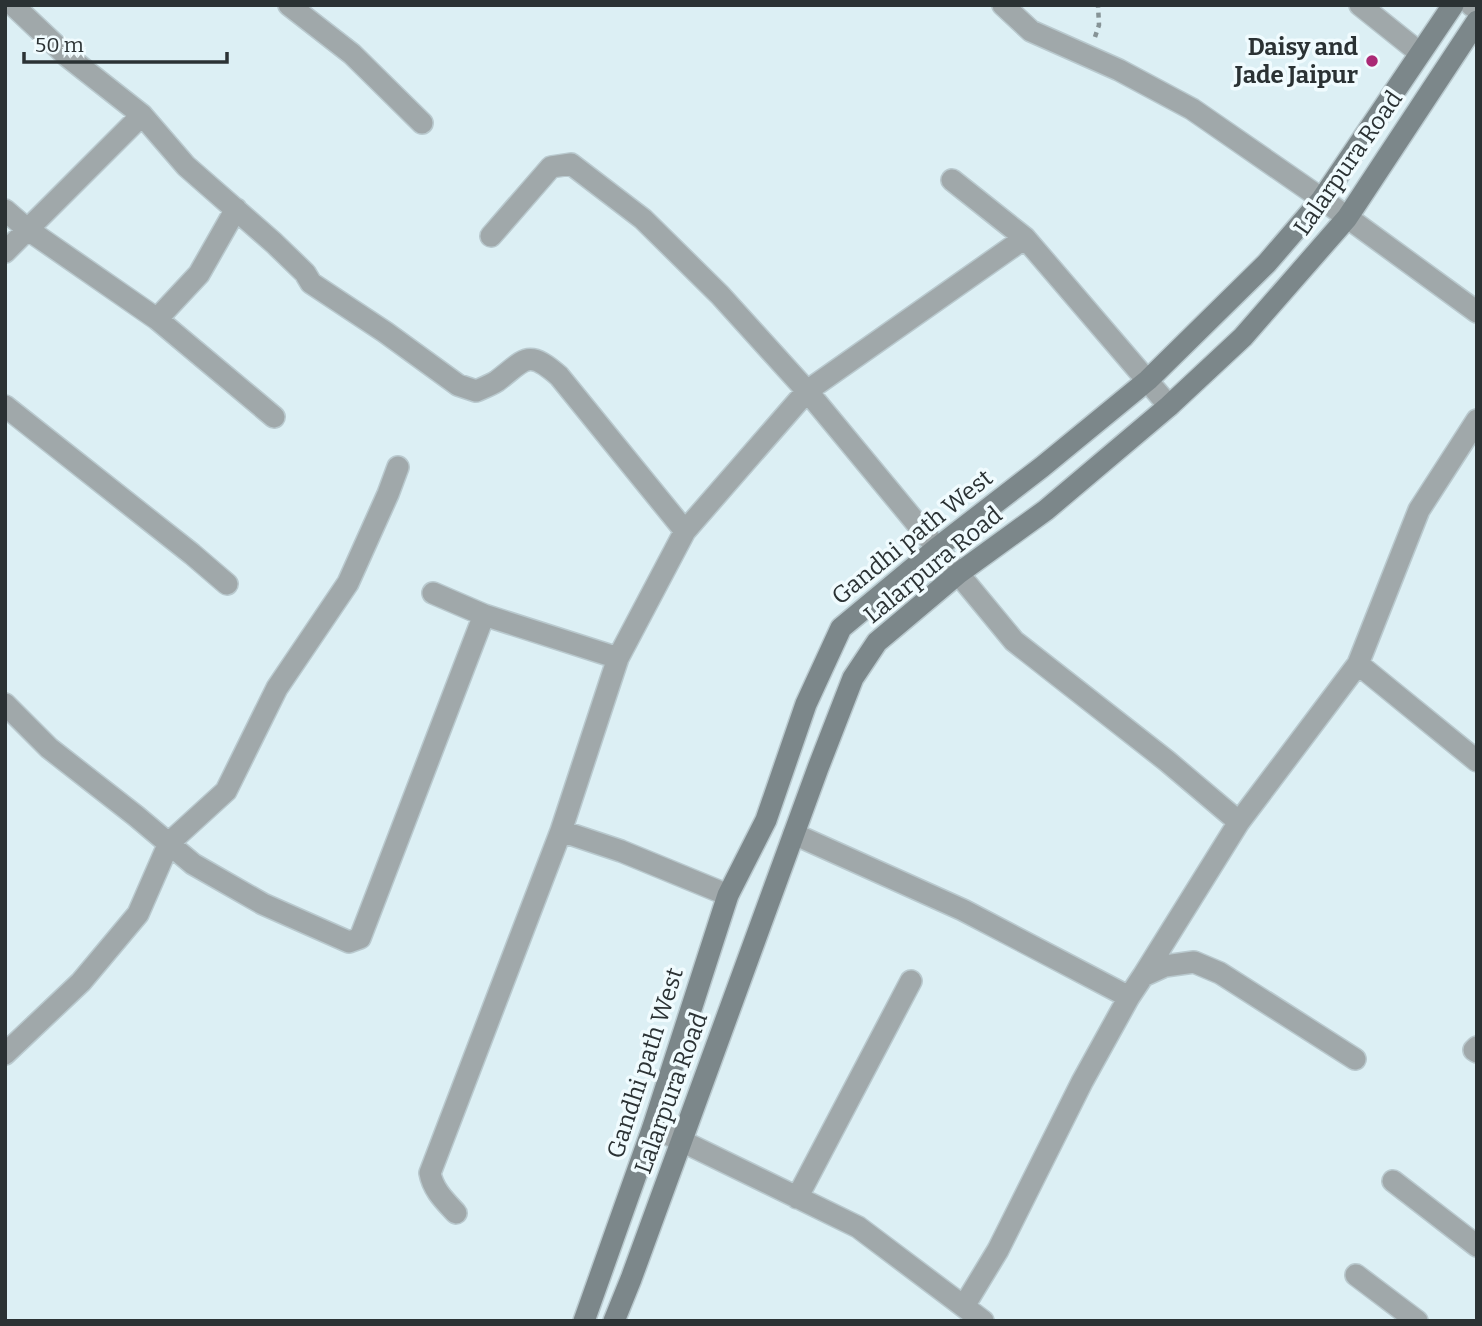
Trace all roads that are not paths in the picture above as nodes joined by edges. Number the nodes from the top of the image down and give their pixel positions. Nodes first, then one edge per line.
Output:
1 (13, 5) edge
2 (289, 5) edge
3 (1003, 5) edge
4 (1360, 5) edge
5 (1453, 5) edge
6 (1471, 5) edge
7 (1477, 9) edge
8 (1477, 21) edge
9 (1420, 53) junction
10 (142, 114) junction
11 (422, 123) dead end
12 (952, 180) dead end
13 (1322, 200) junction
14 (236, 209) junction
15 (5, 210) edge
16 (1347, 218) junction
17 (27, 229) junction
18 (491, 236) dead end
19 (1025, 238) junction
20 (5, 252) edge
21 (1477, 312) edge
22 (157, 319) junction
23 (1148, 380) junction
24 (807, 391) junction
25 (5, 405) edge
26 (1169, 405) junction
27 (274, 417) dead end
28 (1477, 421) edge
29 (398, 467) dead end
30 (685, 531) junction
31 (937, 548) junction
32 (959, 573) junction
33 (226, 584) dead end
34 (433, 593) dead end
35 (484, 615) junction
36 (618, 658) junction
37 (1358, 664) junction
38 (5, 704) edge
39 (1477, 761) edge
40 (1239, 822) junction
41 (561, 831) junction
42 (794, 834) junction
43 (169, 843) junction
44 (728, 895) junction
45 (1143, 976) junction
46 (911, 981) dead end
47 (1129, 997) junction
48 (1477, 1047) edge
49 (1477, 1052) edge
50 (5, 1054) edge
51 (1355, 1059) dead end
52 (653, 1127) junction
53 (681, 1141) junction
54 (1393, 1181) dead end
55 (797, 1198) junction
56 (456, 1213) dead end
57 (1477, 1246) edge
58 (1356, 1275) dead end
59 (964, 1306) junction
60 (584, 1321) edge
61 (614, 1321) edge
62 (983, 1321) edge
63 (1417, 1321) edge

1 - 10 street
2 - 11 street
3 - 13 street
4 - 9 street
5 - 9 street, Gandhi path West
6 - 7 street
8 - 16 street, Lalarpura Road
9 - 13 street, Gandhi path West
10 - 14 street
10 - 17 street
12 - 19 street
13 - 16 street
13 - 23 street, Gandhi path West
14 - 22 street
14 - 30 street
15 - 17 street
16 - 21 street
16 - 26 street, Lalarpura Road
17 - 20 street
17 - 22 street
18 - 24 street
19 - 23 street
19 - 24 street
22 - 27 street
23 - 26 street
23 - 31 street, Gandhi path West
24 - 30 street
24 - 31 street
25 - 33 street
26 - 32 street, Lalarpura Road
28 - 37 street
29 - 43 street
30 - 36 street
31 - 32 street
31 - 44 street, Gandhi path West
32 - 40 street
32 - 42 street, Lalarpura Road
34 - 35 street
35 - 36 street
35 - 43 street
36 - 41 street
37 - 39 street
37 - 40 street
38 - 43 street
40 - 45 street
41 - 44 street
41 - 56 street
42 - 47 street
42 - 53 street, Lalarpura Road
43 - 50 street
44 - 52 street, Gandhi path West
45 - 47 street
45 - 51 street
46 - 55 street
47 - 59 street
48 - 49 street
52 - 53 street
52 - 60 street, Gandhi path West
53 - 55 street
53 - 61 street, Lalarpura Road
54 - 57 street
55 - 59 street
58 - 63 street
59 - 62 street

